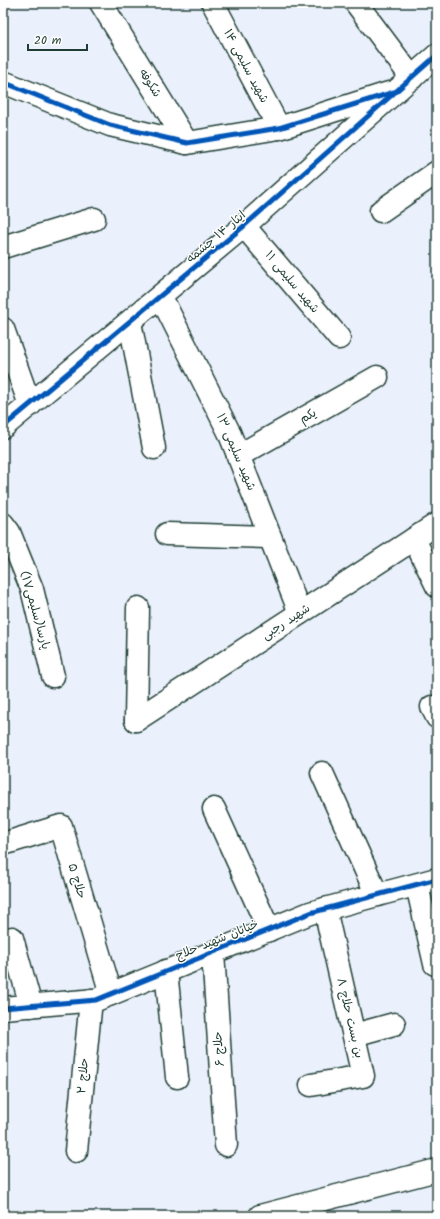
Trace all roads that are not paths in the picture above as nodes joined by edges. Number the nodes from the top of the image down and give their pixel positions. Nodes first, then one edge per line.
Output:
1 (101, 3) edge
2 (213, 3) edge
3 (356, 3) edge
4 (437, 55) edge
5 (3, 82) edge
6 (405, 84) junction
7 (279, 128) junction
8 (187, 143) junction
9 (437, 172) edge
10 (381, 211) dead end
11 (94, 219) dead end
12 (244, 226) junction
13 (3, 246) edge
14 (161, 297) junction
15 (130, 322) junction
16 (3, 329) edge
17 (338, 338) dead end
18 (377, 377) dead end
19 (30, 405) junction
20 (3, 428) edge
21 (154, 448) dead end
22 (238, 456) junction
23 (3, 524) edge
24 (437, 524) edge
25 (166, 534) dead end
26 (270, 537) junction
27 (414, 539) junction
28 (437, 586) edge
29 (138, 608) dead end
30 (300, 613) junction
31 (53, 676) dead end
32 (322, 773) dead end
33 (214, 809) dead end
34 (3, 844) edge
35 (427, 882) edge
36 (377, 895) junction
37 (325, 909) junction
38 (269, 930) junction
39 (3, 941) edge
40 (213, 953) junction
41 (435, 964) dead end
42 (166, 972) junction
43 (111, 994) junction
44 (91, 1000) junction
45 (30, 1006) junction
46 (3, 1008) edge
47 (394, 1024) dead end
48 (354, 1035) junction
49 (177, 1077) dead end
50 (311, 1085) dead end
51 (226, 1145) dead end
52 (76, 1151) dead end
53 (437, 1170) edge
54 (290, 1213) edge
55 (260, 1216) edge

1 - 8 street, شکوفه
2 - 7 street, شهید سلیمی ۱۴
3 - 6 street
4 - 6 street, ایثار ۱۴ چشمه
5 - 8 street
6 - 7 street
6 - 12 street, ایثار ۱۴ چشمه
7 - 8 street
9 - 10 street
11 - 13 street
12 - 14 street, ایثار ۱۴ چشمه
12 - 17 street, شهید سلیمی ۱۱
14 - 15 street, ایثار ۱۴ چشمه
14 - 22 street, شهید سلیمی ۱۳
15 - 19 street, ایثار ۱۴ چشمه
15 - 21 street
16 - 19 street
18 - 22 street, یکم
19 - 20 street, ایثار ۱۴ چشمه
22 - 26 street, شهید سلیمی ۱۳
23 - 31 street, پارسا(سلیمی۱۷)
24 - 27 street, شهید رجبی
25 - 26 street
26 - 30 street, شهید سلیمی ۱۳
27 - 28 street
27 - 30 street, شهید رجبی
29 - 30 street, شهید رجبی
32 - 36 street
33 - 38 street
34 - 43 street, حلاج ۵
35 - 36 street, خیابان شهید حلاج
35 - 41 street
36 - 37 street, خیابان شهید حلاج
37 - 38 street, خیابان شهید حلاج
37 - 48 street, بن بست حلاج ۸
38 - 40 street, خیابان شهید حلاج
39 - 45 street
40 - 42 street, خیابان شهید حلاج
40 - 51 street, حلاج ۶
42 - 43 street, خیابان شهید حلاج
42 - 49 street
43 - 44 street, خیابان شهید حلاج
44 - 45 street, خیابان شهید حلاج
44 - 52 street, حلاج ۲
45 - 46 street, خیابان شهید حلاج
47 - 48 street
48 - 50 street, بن بست حلاج ۸
53 - 54 street
54 - 55 street

